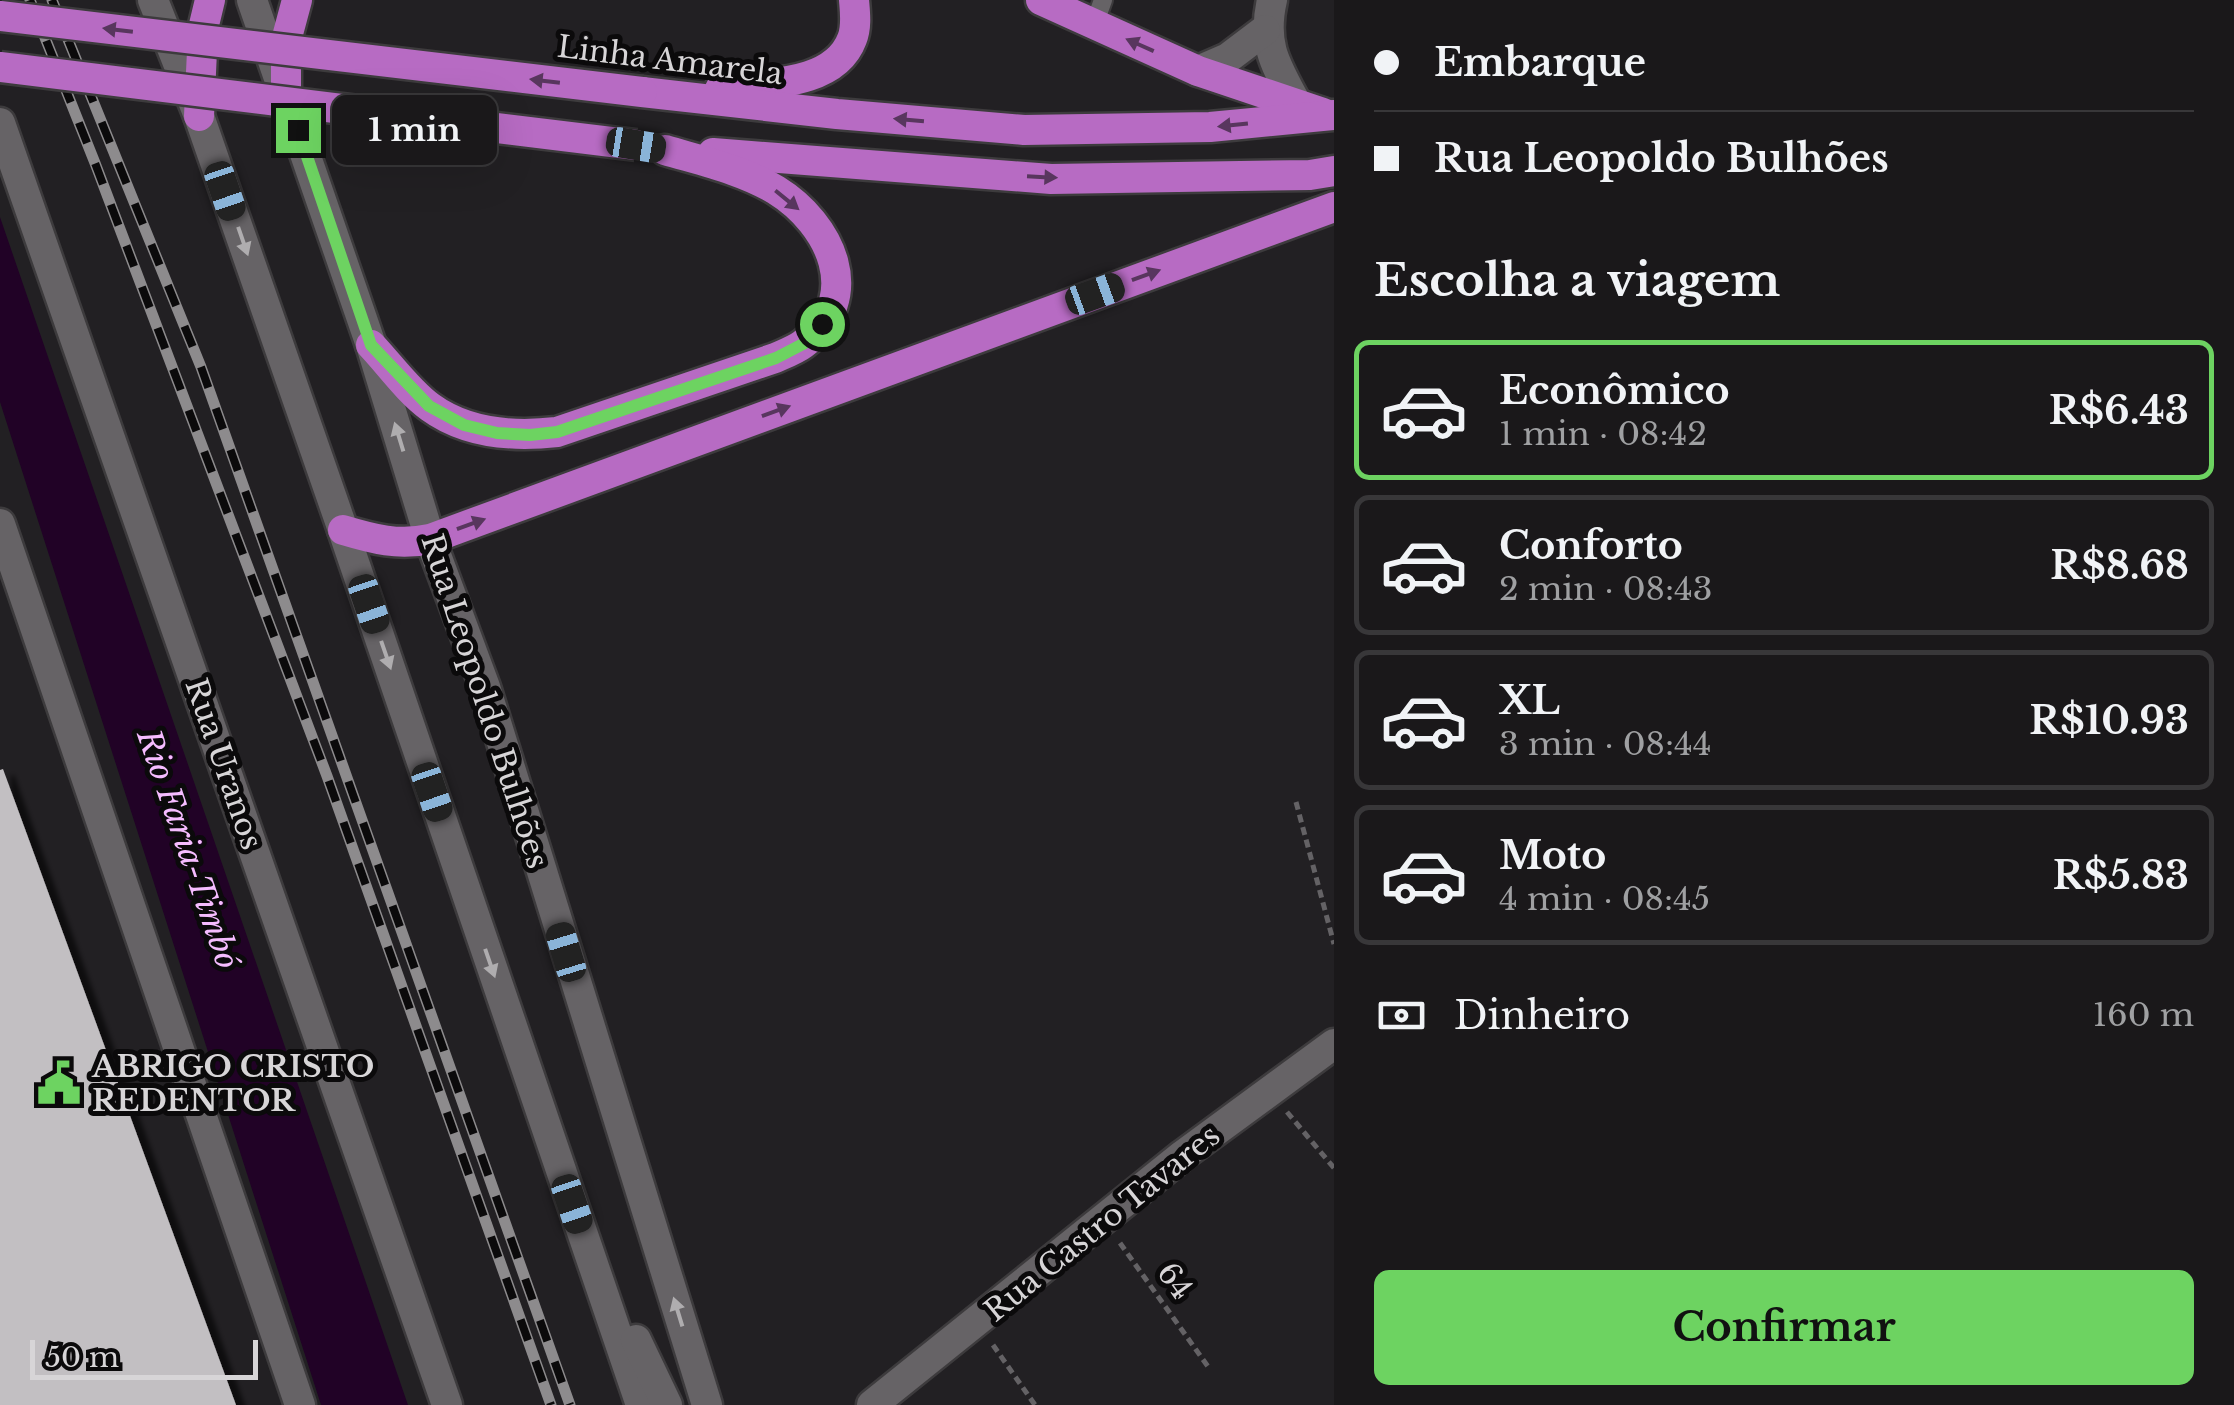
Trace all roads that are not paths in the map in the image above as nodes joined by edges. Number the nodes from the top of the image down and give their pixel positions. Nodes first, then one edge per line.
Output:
1 (153, 0) edge
2 (210, 0) edge
3 (252, 0) edge
4 (297, 0) edge
5 (854, 0) edge
6 (1041, 0) edge
7 (1098, 12) edge
8 (1269, 15) edge
9 (0, 16) edge
10 (0, 68) edge
11 (1198, 71) junction
12 (286, 94) junction
13 (672, 95) junction
14 (1296, 103) junction
15 (1332, 115) edge
16 (199, 116) junction
17 (0, 122) edge
18 (650, 148) junction
19 (1334, 172) edge
20 (1334, 207) edge
21 (371, 345) junction
22 (0, 524) edge
23 (344, 530) junction
24 (430, 539) junction
25 (1334, 1044) edge
26 (597, 1279) junction
27 (300, 1405) edge
28 (448, 1405) edge
29 (641, 1405) edge
30 (667, 1405) edge
31 (707, 1405) edge
32 (872, 1405) edge

1 - 16 main road
2 - 16 highway
3 - 12 main road, Rua Leopoldo Bulhões
4 - 12 highway
5 - 13 highway
6 - 7 highway
11 -> 7 highway
8 - 11 main road
8 - 14 main road
13 -> 9 highway, Linha Amarela, bridge
10 - 18 highway, bridge
11 - 14 highway
12 - 21 main road, Rua Leopoldo Bulhões
15 -> 13 highway, Linha Amarela
14 - 15 highway
16 -> 23 main road
17 - 28 main road, Rua Uranos
18 -> 19 highway
18 -> 21 highway
24 -> 20 highway
24 -> 21 main road, Rua Leopoldo Bulhões
22 - 27 main road
23 - 24 highway
23 -> 26 main road
31 -> 24 main road, Rua Leopoldo Bulhões
25 - 32 main road, Rua Castro Tavares
26 - 29 main road
26 - 30 main road

